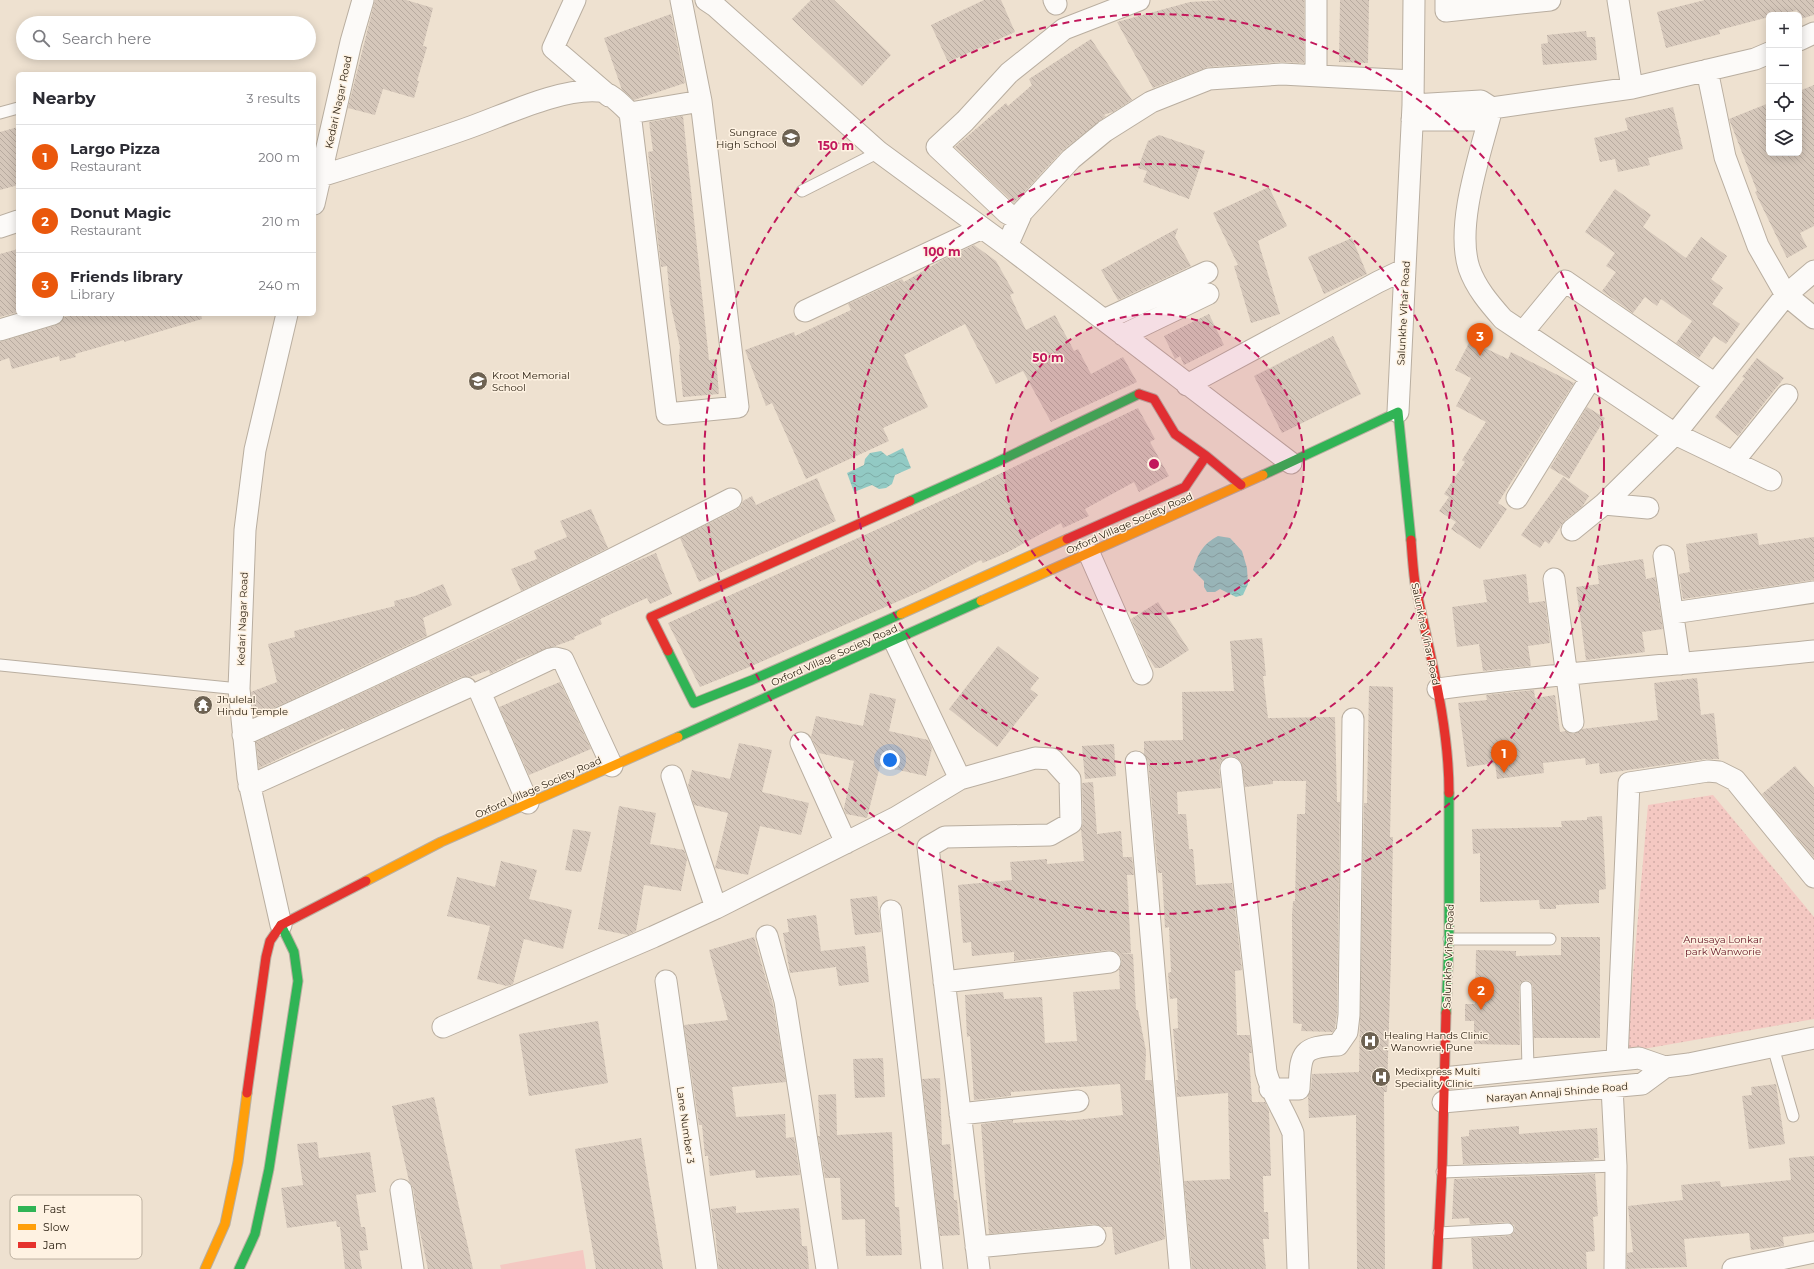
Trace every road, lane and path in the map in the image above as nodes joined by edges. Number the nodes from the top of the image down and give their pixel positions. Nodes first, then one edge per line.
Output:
1 (363, 0) edge
2 (575, 0) edge
3 (681, 0) edge
4 (1139, 0) edge
5 (1316, 0) edge
6 (1414, 0) edge
7 (1446, 0) edge
8 (1550, 0) edge
9 (1618, 0) edge
10 (718, 2) edge
11 (1814, 33) edge
12 (1802, 39) edge
13 (1766, 54) edge
14 (1707, 70) junction
15 (1316, 76) junction
16 (1413, 81) junction
17 (1632, 88) junction
18 (610, 96) junction
19 (701, 101) junction
20 (1492, 108) junction
21 (16, 109) edge
22 (1412, 112) junction
23 (0, 113) edge
24 (630, 113) junction
25 (879, 152) junction
26 (321, 176) junction
27 (802, 191) dead end
28 (316, 196) edge
29 (1018, 219) junction
30 (16, 222) edge
31 (0, 227) edge
32 (982, 228) junction
33 (1007, 246) junction
34 (1405, 269) junction
35 (1814, 271) edge
36 (1207, 272) dead end
37 (1208, 294) dead end
38 (1786, 295) junction
39 (805, 311) dead end
40 (46, 316) edge
41 (288, 316) edge
42 (1814, 318) edge
43 (1104, 320) junction
44 (0, 330) edge
45 (1523, 332) junction
46 (1123, 335) junction
47 (1591, 378) junction
48 (1715, 384) junction
49 (1187, 385) junction
50 (1786, 395) dead end
51 (1398, 412) junction
52 (1675, 434) junction
53 (1206, 456) junction
54 (1733, 462) junction
55 (1291, 463) junction
56 (1771, 480) dead end
57 (1241, 485) junction
58 (1517, 498) dead end
59 (731, 499) dead end
60 (1604, 504) junction
61 (1648, 508) dead end
62 (1572, 530) dead end
63 (1089, 553) junction
64 (1664, 556) dead end
65 (1554, 579) dead end
66 (1814, 592) edge
67 (1673, 613) junction
68 (894, 640) junction
69 (1814, 651) edge
70 (1680, 664) junction
71 (0, 665) edge
72 (1567, 673) junction
73 (1142, 674) dead end
74 (466, 688) dead end
75 (239, 689) junction
76 (1438, 689) junction
77 (694, 703) junction
78 (1353, 719) dead end
79 (1573, 722) dead end
80 (705, 724) junction
81 (243, 736) junction
82 (801, 743) dead end
83 (1136, 762) dead end
84 (612, 766) junction
85 (1231, 768) dead end
86 (672, 776) dead end
87 (960, 779) junction
88 (249, 786) junction
89 (528, 803) junction
90 (846, 843) junction
91 (1814, 878) edge
92 (716, 908) junction
93 (891, 911) dead end
94 (281, 925) junction
95 (767, 936) dead end
96 (1449, 939) junction
97 (1550, 939) dead end
98 (1110, 962) dead end
99 (666, 981) dead end
100 (944, 982) junction
101 (1526, 987) dead end
102 (443, 1027) dead end
103 (1814, 1038) edge
104 (1773, 1047) junction
105 (1617, 1060) junction
106 (1666, 1067) junction
107 (1528, 1069) junction
108 (1443, 1078) junction
109 (1612, 1087) junction
110 (1270, 1089) junction
111 (1078, 1100) dead end
112 (1443, 1102) junction
113 (960, 1114) junction
114 (1793, 1116) dead end
115 (1616, 1166) junction
116 (1442, 1172) junction
117 (401, 1190) dead end
118 (1508, 1229) dead end
119 (1439, 1233) junction
120 (1095, 1236) dead end
121 (976, 1247) junction
122 (1814, 1252) edge
123 (206, 1269) edge
124 (240, 1269) edge
125 (413, 1269) edge
126 (707, 1269) edge
127 (827, 1269) edge
128 (932, 1269) edge
129 (979, 1269) edge
130 (1180, 1269) edge
131 (1298, 1269) edge
132 (1438, 1269) edge
133 (1615, 1269) edge
134 (1734, 1269) edge

1 - 26 street, Kedari Nagar Road
2 - 18 street
3 - 19 street
4 - 29 street
5 - 15 street
6 - 16 street, Salunkhe Vihar Road
7 - 8 street
9 - 17 street
10 - 25 street
11 - 12 street
13 - 14 street
14 - 17 street
14 - 38 street
15 - 16 street
15 - 29 street
16 - 22 street, Salunkhe Vihar Road
17 - 20 street
18 - 24 street
18 - 26 street
19 - 24 street
19 - 24 street
20 - 22 street
20 - 45 street
21 - 23 lane
22 - 34 street, Salunkhe Vihar Road
25 - 27 lane
25 - 32 street
26 - 28 street, Kedari Nagar Road
29 - 33 street
30 - 31 street
32 - 33 street
32 - 39 street
33 - 43 street
34 - 49 street
34 - 51 street, Salunkhe Vihar Road
35 - 38 street
36 - 43 street
37 - 46 street
38 - 42 street
38 - 48 street
40 - 44 street
41 - 75 street, Kedari Nagar Road
43 - 46 street
45 - 47 street
45 - 48 street
46 - 49 street
47 - 52 street
47 - 58 street
48 - 52 street
49 - 55 street
50 - 54 street
51 - 55 street, Oxford Village Society Road
51 - 76 street, Salunkhe Vihar Road
52 - 54 street
52 - 60 street
53 - 57 street
53 - 77 street
53 - 77 street
54 - 56 street
55 - 57 street, Oxford Village Society Road
57 - 63 street, Oxford Village Society Road
59 - 81 street
60 - 61 street
60 - 62 street
63 - 68 street, Oxford Village Society Road
63 - 73 street
64 - 67 street
65 - 72 street
66 - 67 street
67 - 70 street
68 - 80 street, Oxford Village Society Road
68 - 87 street
69 - 70 street
70 - 72 street
71 - 75 lane
72 - 76 street
72 - 79 street
74 - 88 street
75 - 81 street, Kedari Nagar Road
76 - 96 street, Salunkhe Vihar Road
77 - 80 street
78 - 110 street
80 - 84 street, Oxford Village Society Road
81 - 88 street, Kedari Nagar Road
82 - 90 street
83 - 130 street
84 - 89 street, Oxford Village Society Road
84 - 89 street
85 - 110 street
86 - 92 street
87 - 90 street
87 - 100 street
88 - 94 street, Kedari Nagar Road
89 - 94 street, Oxford Village Society Road
90 - 92 street
91 - 105 street
92 - 102 street
93 - 128 street
94 - 123 street
94 - 124 street
95 - 127 street
96 - 97 lane
96 - 108 street, Salunkhe Vihar Road
98 - 100 street
99 - 126 street, Lane Number 3
100 - 113 street
101 - 107 lane
103 - 104 street, Narayan Annaji Shinde Road
104 - 106 street, Narayan Annaji Shinde Road
104 - 114 lane
105 - 106 street, Narayan Annaji Shinde Road
105 - 107 street, Narayan Annaji Shinde Road
106 - 109 street, Narayan Annaji Shinde Road
107 - 108 street, Narayan Annaji Shinde Road
108 - 112 street, Salunkhe Vihar Road
109 - 112 street, Narayan Annaji Shinde Road
109 - 115 street
110 - 131 street
111 - 113 street
112 - 116 street, Salunkhe Vihar Road
113 - 121 street
115 - 116 lane
115 - 133 street
116 - 119 street, Salunkhe Vihar Road
117 - 125 street
118 - 119 lane
119 - 132 street, Salunkhe Vihar Road
120 - 121 street
121 - 129 street
122 - 134 street

